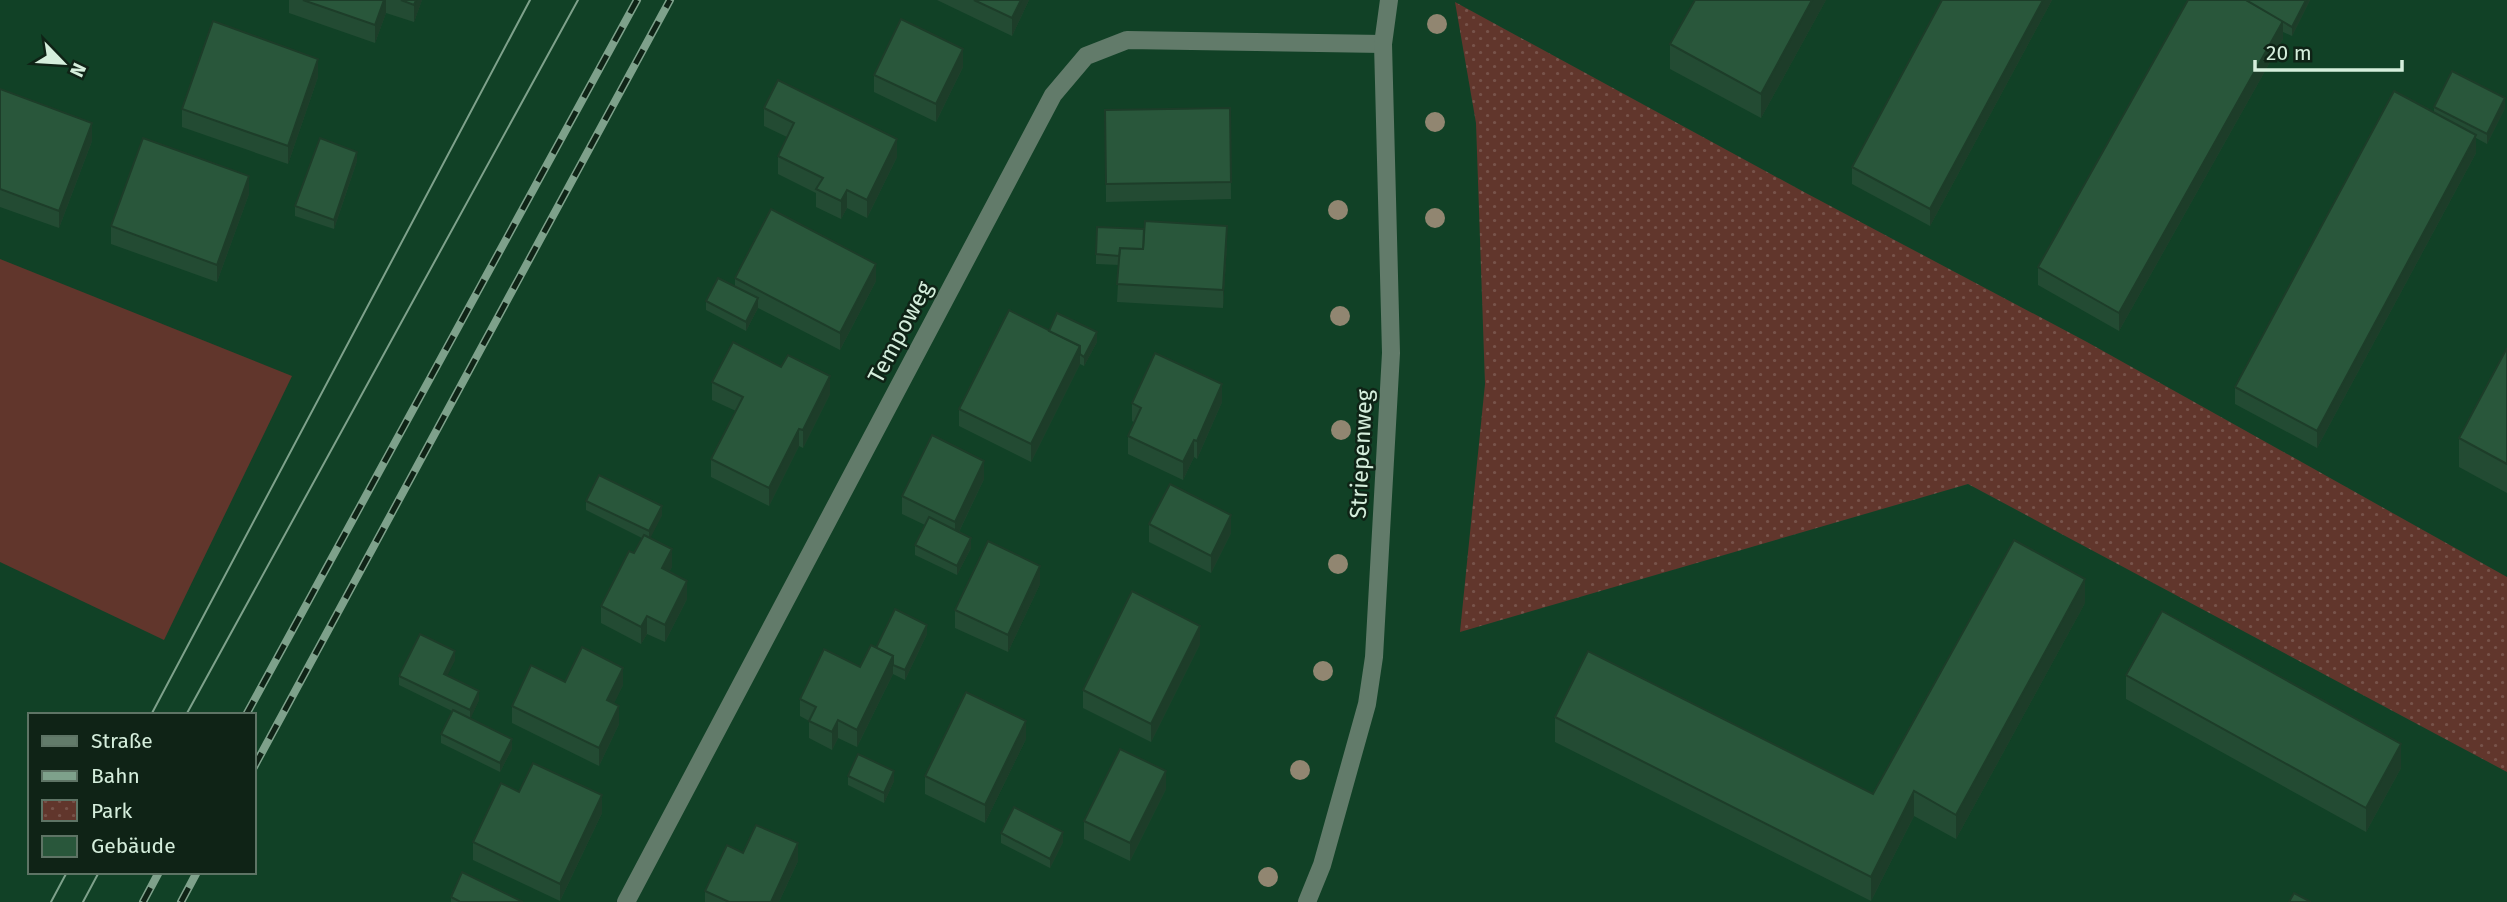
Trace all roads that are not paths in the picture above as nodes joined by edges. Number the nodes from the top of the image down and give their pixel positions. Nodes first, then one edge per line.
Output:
1 (1389, 0) edge
2 (1383, 44) junction
3 (626, 902) edge
4 (1307, 902) edge

1 - 2 street, Striepenweg
2 - 3 street, Tempoweg
2 - 4 street, Striepenweg

